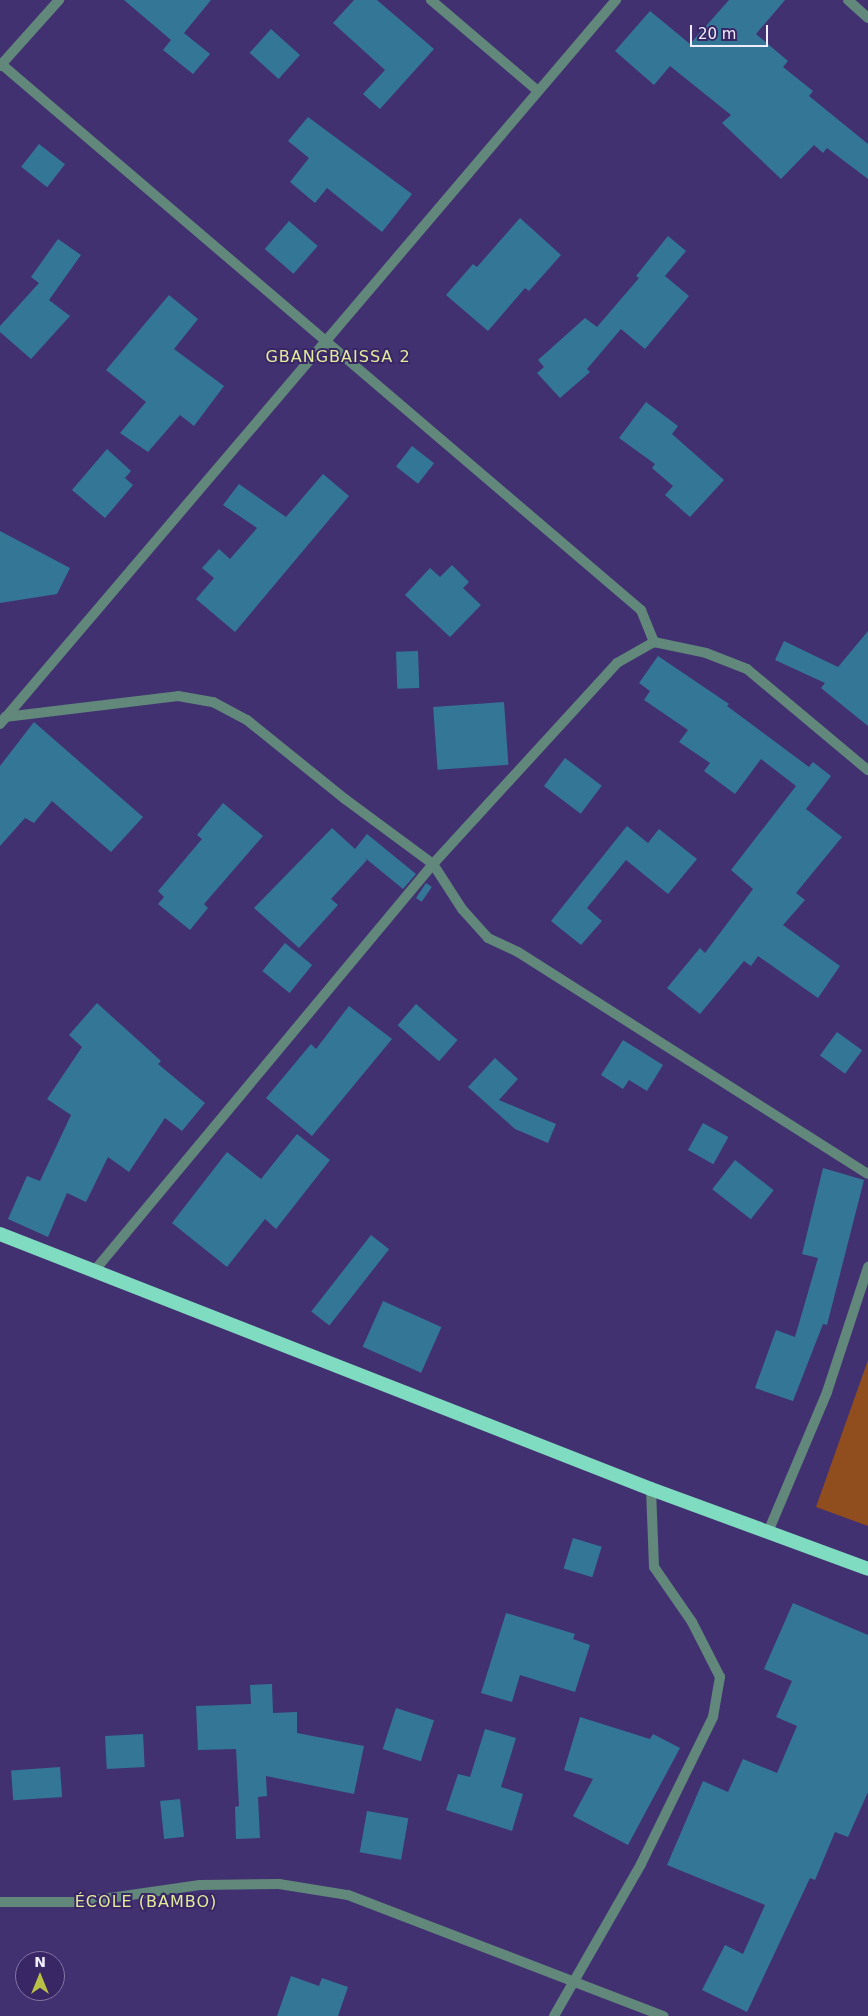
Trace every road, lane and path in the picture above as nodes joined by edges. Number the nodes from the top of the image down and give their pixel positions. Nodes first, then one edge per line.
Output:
1 (58, 0) edge
2 (431, 0) edge
3 (616, 0) edge
4 (848, 0) edge
5 (868, 18) edge
6 (0, 64) edge
7 (538, 91) junction
8 (324, 342) junction
9 (654, 642) junction
10 (3, 721) edge
11 (868, 770) edge
12 (433, 864) junction
13 (868, 1174) edge
14 (0, 1234) edge
15 (868, 1267) edge
16 (95, 1270) junction
17 (650, 1489) junction
18 (768, 1532) junction
19 (868, 1569) edge
20 (0, 1902) edge
21 (576, 1981) junction
22 (554, 2016) edge
23 (664, 2016) edge

1 - 6 street
2 - 7 street
3 - 7 street
4 - 5 street
6 - 8 street
7 - 8 street
8 - 9 street
8 - 10 street
9 - 11 street
9 - 12 street
10 - 12 street
12 - 13 street
12 - 16 street
14 - 16 highway
15 - 18 street
16 - 17 highway
17 - 18 highway
17 - 21 street
18 - 19 highway
20 - 21 street
21 - 22 street
21 - 23 street

